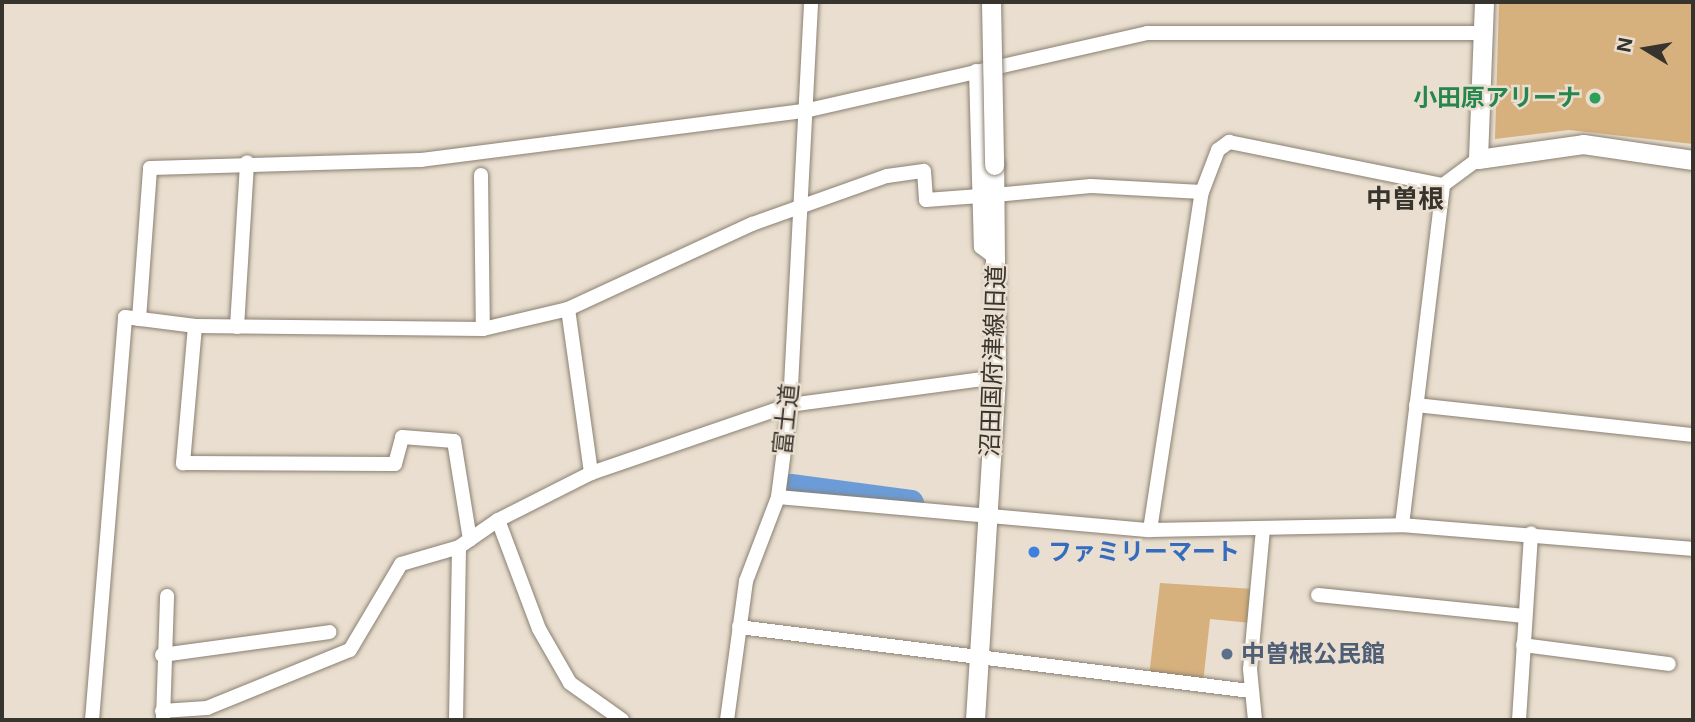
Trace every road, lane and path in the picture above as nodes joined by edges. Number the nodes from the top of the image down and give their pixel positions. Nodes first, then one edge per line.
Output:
1 (811, 2) edge
2 (991, 2) edge
3 (1484, 2) edge
4 (1483, 33) junction
5 (976, 71) junction
6 (803, 111) junction
7 (1478, 159) junction
8 (1693, 160) edge
9 (247, 162) junction
10 (481, 175) dead end
11 (1443, 185) junction
12 (1202, 192) junction
13 (987, 195) junction
14 (798, 210) junction
15 (568, 309) junction
16 (139, 319) junction
17 (195, 326) junction
18 (237, 327) junction
19 (483, 328) junction
20 (996, 377) junction
21 (789, 405) junction
22 (1416, 405) junction
23 (1693, 435) edge
24 (591, 473) junction
25 (778, 497) junction
26 (987, 516) junction
27 (498, 520) junction
28 (1402, 525) junction
29 (1150, 530) junction
30 (1263, 530) junction
31 (1531, 533) junction
32 (465, 544) junction
33 (1693, 549) edge
34 (1318, 595) dead end
35 (167, 596) dead end
36 (1525, 616) junction
37 (739, 627) junction
38 (329, 632) dead end
39 (1523, 645) junction
40 (162, 655) junction
41 (978, 657) junction
42 (1669, 664) dead end
43 (1250, 691) junction
44 (162, 715) edge
45 (92, 720) edge
46 (456, 720) edge
47 (622, 720) edge
48 (727, 720) edge
49 (975, 720) edge
50 (1255, 720) edge
51 (1519, 720) edge

1 - 6 street, 富士道
2 - 13 street, 沼田国府津線旧道, bridge
3 - 4 street
4 - 5 street
4 - 7 street
5 - 6 street
5 - 13 street
6 - 9 street
6 - 14 street, 富士道
7 - 8 street
7 - 11 street
9 - 16 street
9 - 18 street
10 - 19 street
11 - 12 street
11 - 22 street
12 - 13 street
12 - 29 street
13 - 14 street
13 - 20 street, 沼田国府津線旧道
14 - 15 street
14 - 21 street, 富士道
15 - 19 street
15 - 24 street
16 - 17 street
16 - 45 street
17 - 18 street
17 - 32 street
18 - 19 street
20 - 21 street
20 - 26 street, 沼田国府津線旧道
21 - 24 street
21 - 25 street, 富士道
22 - 23 street
22 - 28 street
24 - 27 street
25 - 26 street
25 - 37 street, 富士道
26 - 29 street
26 - 41 street, 沼田国府津線旧道
27 - 32 street
27 - 47 street
28 - 30 street
28 - 31 street
29 - 30 street
30 - 43 street
31 - 33 street
31 - 36 street
32 - 44 street
32 - 46 street
34 - 36 street
35 - 40 street
36 - 39 street
37 - 41 street
37 - 48 street, 富士道
38 - 40 street
39 - 42 street
39 - 51 street
40 - 44 street
41 - 43 street
41 - 49 street, 沼田国府津線旧道
43 - 50 street

